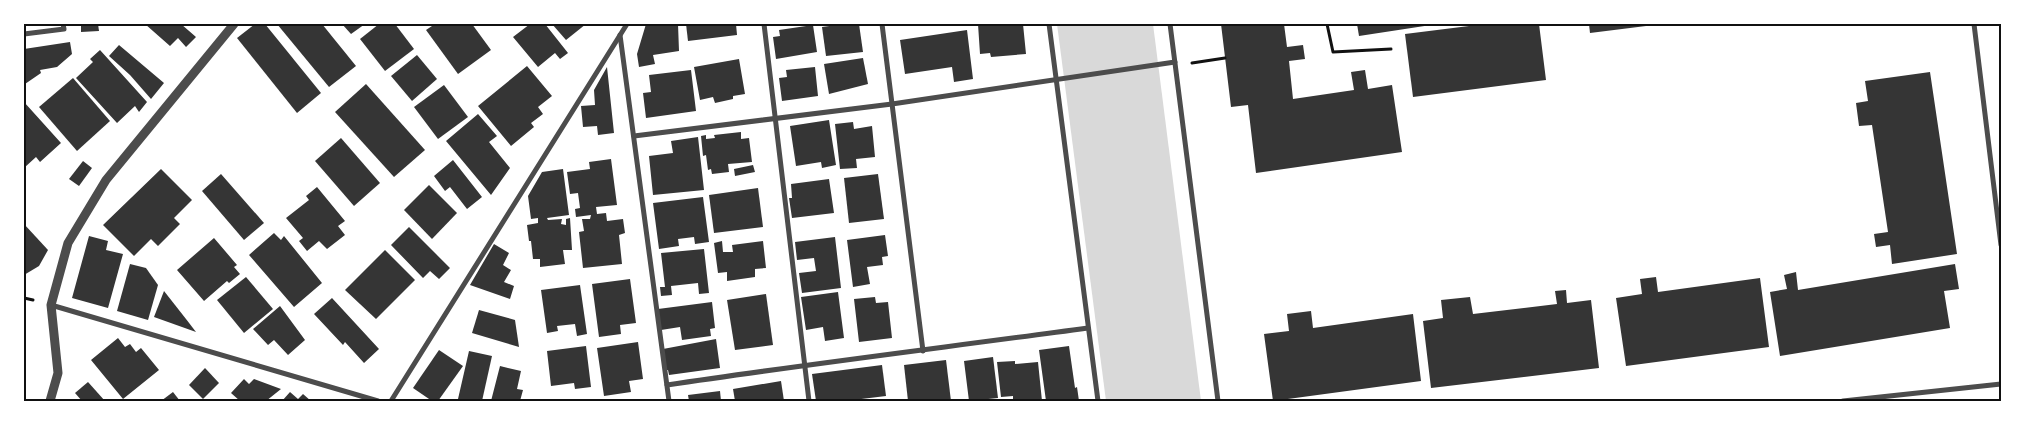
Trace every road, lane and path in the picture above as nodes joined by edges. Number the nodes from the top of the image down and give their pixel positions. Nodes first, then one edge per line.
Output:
1 (63, 24) edge
2 (234, 24) edge
3 (627, 24) edge
4 (764, 24) edge
5 (882, 24) edge
6 (1049, 24) edge
7 (1170, 24) edge
8 (1326, 24) edge
9 (1974, 24) edge
10 (24, 34) edge
11 (620, 35) junction
12 (1391, 50) dead end
13 (1225, 58) dead end
14 (1175, 62) junction
15 (1192, 63) dead end
16 (1055, 79) junction
17 (892, 104) junction
18 (774, 118) junction
19 (634, 136) junction
20 (2001, 245) edge
21 (51, 305) junction
22 (1088, 328) junction
23 (922, 351) junction
24 (804, 365) junction
25 (2001, 384) edge
26 (667, 385) junction
27 (50, 401) edge
28 (378, 401) edge
29 (391, 401) edge
30 (669, 401) edge
31 (808, 401) edge
32 (1098, 401) edge
33 (1218, 401) edge
34 (1843, 401) edge

1 - 10 street
2 - 21 street
3 - 11 street
4 - 18 street
5 - 17 street
6 - 16 street
7 - 14 street
8 - 12 path
9 - 20 street
11 - 19 street
11 - 29 street
13 - 15 path
14 - 16 street
14 - 33 street
16 - 17 street
16 - 22 street
17 - 18 street
17 - 23 street
18 - 19 street
18 - 24 street
19 - 26 street
21 - 27 street
21 - 28 street
22 - 23 street
22 - 32 street
23 - 24 street
24 - 26 street
24 - 31 street
25 - 34 street
26 - 30 street

